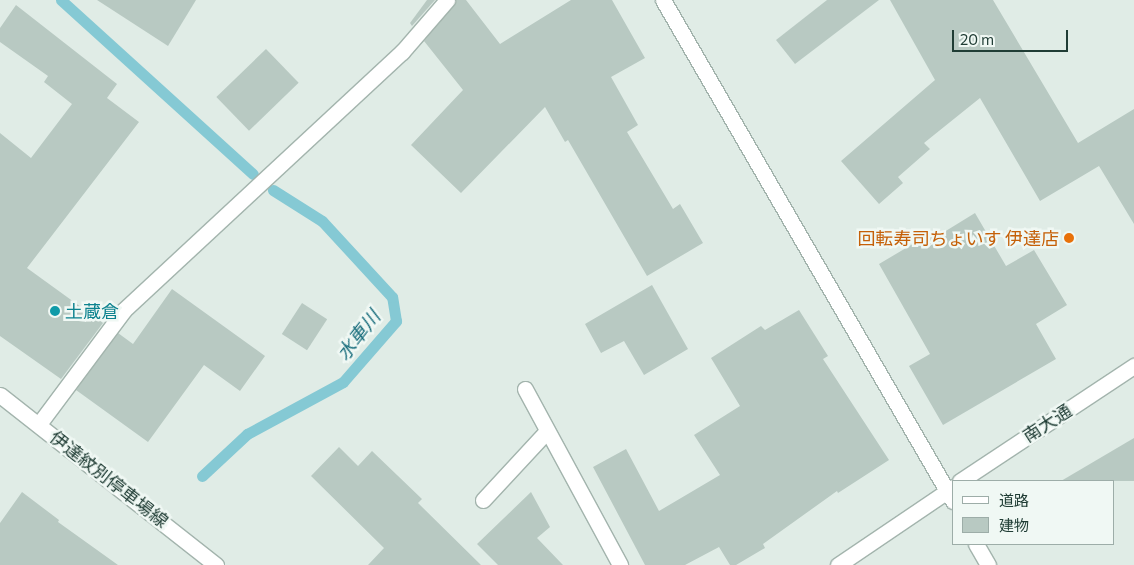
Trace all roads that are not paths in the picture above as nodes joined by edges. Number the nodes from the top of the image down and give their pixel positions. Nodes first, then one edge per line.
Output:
1 (447, 0) edge
2 (662, 0) edge
3 (1134, 366) edge
4 (525, 389) dead end
5 (0, 395) edge
6 (39, 424) junction
7 (547, 431) junction
8 (962, 480) edge
9 (951, 493) edge
10 (483, 500) dead end
11 (977, 545) edge
12 (216, 565) edge
13 (620, 565) edge
14 (838, 565) edge
15 (988, 565) edge

1 - 6 street
2 - 9 street
3 - 8 street, 南大通
4 - 7 street
5 - 6 street, 伊達紋別停車場線
6 - 12 street, 伊達紋別停車場線
7 - 10 street
7 - 13 street
9 - 14 street
11 - 15 street

